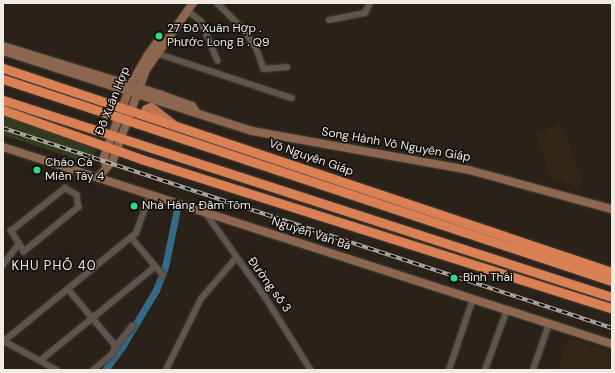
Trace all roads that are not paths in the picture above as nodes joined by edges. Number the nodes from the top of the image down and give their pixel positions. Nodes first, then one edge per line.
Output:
1 (217, 3) edge
2 (370, 3) edge
3 (188, 9) edge
4 (329, 20) dead end
5 (3, 46) edge
6 (3, 51) edge
7 (156, 53) junction
8 (218, 61) dead end
9 (287, 67) dead end
10 (3, 68) edge
11 (3, 79) edge
12 (134, 89) junction
13 (79, 93) junction
14 (62, 97) junction
15 (292, 98) dead end
16 (3, 100) edge
17 (3, 110) edge
18 (125, 114) junction
19 (143, 115) junction
20 (151, 127) junction
21 (116, 138) junction
22 (3, 147) edge
23 (112, 149) junction
24 (98, 178) junction
25 (150, 195) junction
26 (612, 209) edge
27 (206, 213) junction
28 (131, 237) junction
29 (18, 245) junction
30 (236, 258) junction
31 (3, 265) edge
32 (155, 267) junction
33 (612, 272) edge
34 (163, 275) dead end
35 (612, 281) edge
36 (69, 290) junction
37 (612, 297) edge
38 (473, 299) junction
39 (612, 308) edge
40 (506, 310) junction
41 (93, 320) junction
42 (550, 324) junction
43 (132, 326) dead end
44 (4, 342) edge
45 (612, 344) edge
46 (116, 346) junction
47 (40, 361) junction
48 (57, 370) edge
49 (94, 370) edge
50 (166, 370) edge
51 (311, 370) edge
52 (449, 370) edge
53 (485, 370) edge
54 (533, 370) edge

1 - 9 street
2 - 4 street
3 - 7 main road, Đỗ Xuân Hợp
3 - 8 street
3 - 12 main road, Đỗ Xuân Hợp
5 - 12 main road, Song Hành Võ Nguyên Giáp
6 - 12 main road, Song Hành Võ Nguyên Giáp
7 - 12 main road, Đỗ Xuân Hợp
7 - 15 street
10 - 13 highway, Võ Nguyên Giáp
11 - 14 highway, Võ Nguyên Giáp
12 - 18 main road, Đỗ Xuân Hợp
12 - 26 main road, Song Hành Võ Nguyên Giáp
13 - 14 highway
13 - 18 highway, Võ Nguyên Giáp
14 - 18 highway, Võ Nguyên Giáp
16 - 21 highway
17 - 23 highway
18 - 19 highway, Võ Nguyên Giáp
18 - 20 highway, Võ Nguyên Giáp
18 - 21 main road, Đỗ Xuân Hợp
19 - 20 highway
19 - 33 highway, Võ Nguyên Giáp
20 - 35 highway, Võ Nguyên Giáp
21 - 23 main road, Đỗ Xuân Hợp
21 - 37 highway
22 - 24 main road, Nguyễn Văn Bá
23 - 24 main road, Đỗ Xuân Hợp
23 - 39 highway
24 - 25 main road, Nguyễn Văn Bá
25 - 27 main road, Nguyễn Văn Bá
25 - 28 street
27 - 30 street, Đường số 3
27 - 38 main road, Nguyễn Văn Bá
28 - 32 street
28 - 36 street
29 - 29 street
29 - 31 street
30 - 50 street
30 - 51 street, Đường số 3
32 - 34 street
32 - 41 street
36 - 41 street
36 - 44 street
38 - 40 main road, Nguyễn Văn Bá
38 - 52 street
40 - 42 main road, Nguyễn Văn Bá
40 - 53 street
41 - 46 street
41 - 47 street
42 - 45 main road, Nguyễn Văn Bá
42 - 54 street
43 - 46 street
44 - 47 street
46 - 49 street
47 - 48 street

